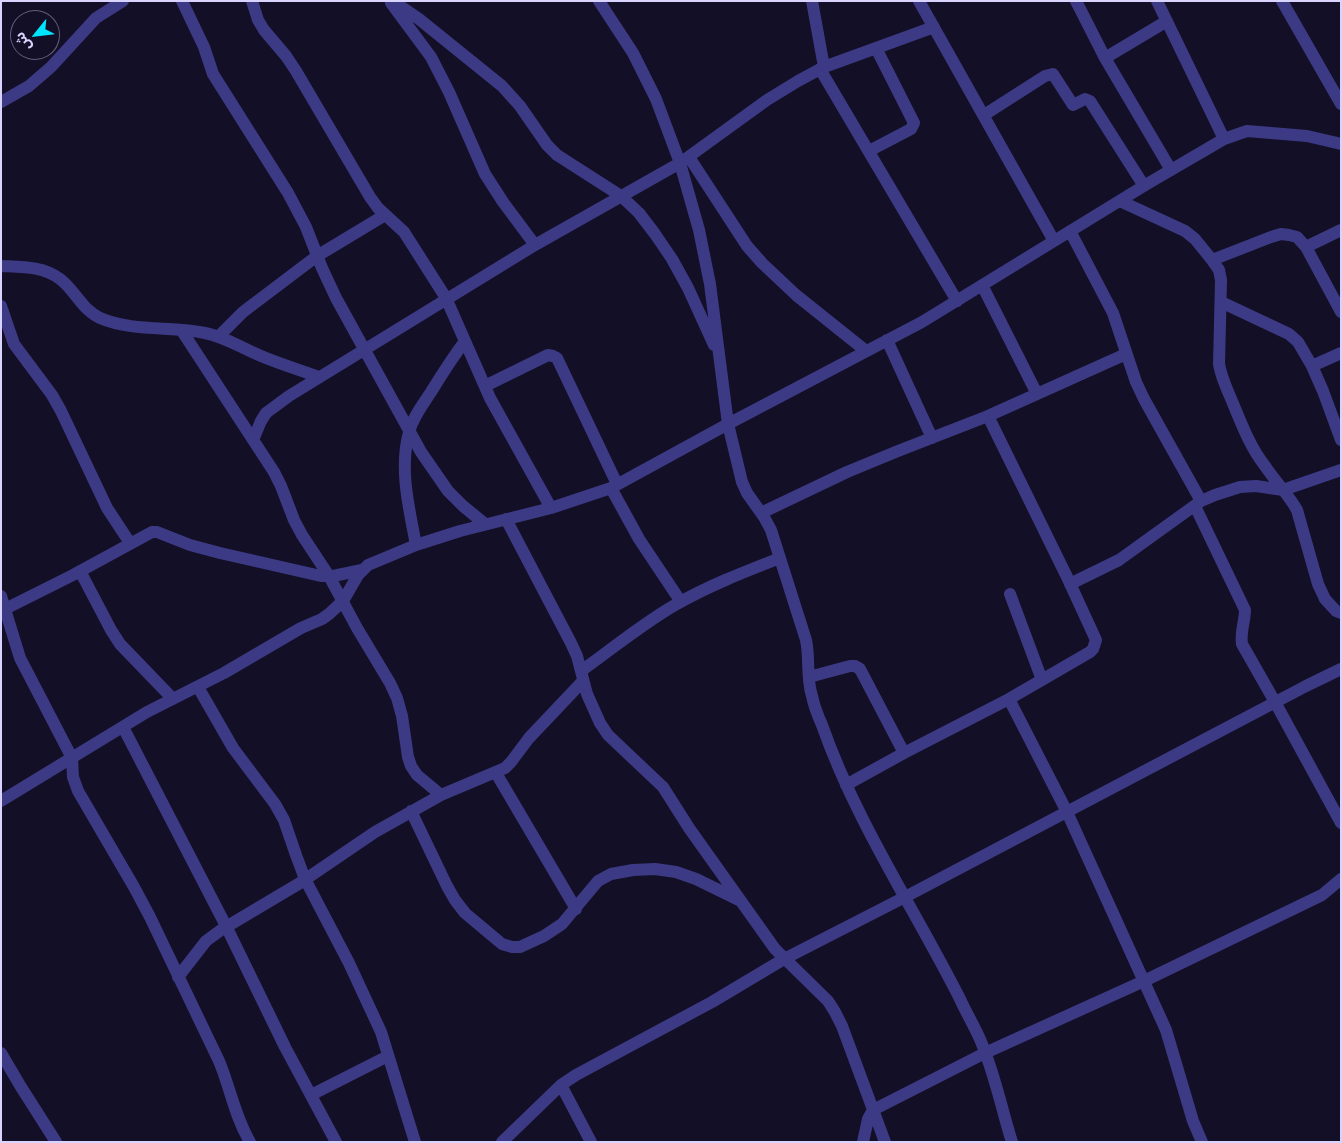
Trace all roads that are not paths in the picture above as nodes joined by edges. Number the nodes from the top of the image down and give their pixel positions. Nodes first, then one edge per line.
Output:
1 (123, 1) edge
2 (182, 1) edge
3 (252, 1) edge
4 (389, 1) edge
5 (393, 1) edge
6 (599, 1) edge
7 (812, 1) edge
8 (919, 1) edge
9 (1076, 1) edge
10 (1158, 1) edge
11 (1285, 2) edge
12 (1167, 21) junction
13 (934, 27) junction
14 (876, 48) junction
15 (1105, 58) junction
16 (822, 68) junction
17 (1339, 98) edge
18 (1, 102) edge
19 (984, 115) junction
20 (1224, 139) junction
21 (1341, 144) edge
22 (868, 151) junction
23 (684, 160) junction
24 (1171, 170) junction
25 (1144, 186) junction
26 (621, 196) junction
27 (1120, 201) junction
28 (386, 215) junction
29 (1341, 230) edge
30 (1070, 231) junction
31 (1054, 241) junction
32 (535, 244) junction
33 (1306, 246) junction
34 (317, 256) junction
35 (1212, 260) junction
36 (1, 266) edge
37 (982, 285) junction
38 (446, 298) junction
39 (957, 301) junction
40 (1221, 302) junction
41 (1, 306) edge
42 (1341, 312) edge
43 (182, 331) junction
44 (219, 336) junction
45 (887, 340) junction
46 (465, 341) junction
47 (364, 348) junction
48 (866, 351) junction
49 (1341, 353) edge
50 (1126, 354) junction
51 (720, 358) junction
52 (1312, 366) junction
53 (319, 377) junction
54 (485, 386) junction
55 (1037, 394) junction
56 (988, 416) junction
57 (728, 424) junction
58 (409, 430) junction
59 (932, 438) junction
60 (253, 440) junction
61 (1341, 440) edge
62 (1341, 470) edge
63 (614, 486) junction
64 (1283, 490) junction
65 (1198, 504) junction
66 (551, 508) junction
67 (761, 513) junction
68 (506, 519) junction
69 (485, 524) junction
70 (130, 543) junction
71 (416, 545) junction
72 (780, 558) junction
73 (362, 570) junction
74 (80, 571) junction
75 (329, 576) junction
76 (1070, 584) junction
77 (1010, 594) dead end
78 (1, 596) edge
79 (343, 601) junction
80 (681, 602) junction
81 (3, 608) edge
82 (1341, 613) edge
83 (1341, 669) edge
84 (582, 676) junction
85 (809, 677) junction
86 (1042, 680) junction
87 (198, 686) junction
88 (1009, 698) junction
89 (173, 699) junction
90 (1275, 702) junction
91 (123, 727) junction
92 (904, 752) junction
93 (72, 758) junction
94 (496, 773) junction
95 (846, 785) junction
96 (441, 794) junction
97 (1, 802) edge
98 (411, 811) junction
99 (1067, 812) junction
100 (1341, 823) edge
101 (305, 879) junction
102 (1341, 879) edge
103 (906, 897) junction
104 (741, 901) junction
105 (576, 909) junction
106 (226, 926) junction
107 (784, 959) junction
108 (178, 977) junction
109 (1144, 981) junction
110 (1, 1052) edge
111 (985, 1053) junction
112 (388, 1056) junction
113 (561, 1085) junction
114 (311, 1095) junction
115 (873, 1110) junction
116 (507, 1140) edge
117 (56, 1142) edge
118 (250, 1142) edge
119 (336, 1142) edge
120 (415, 1142) edge
121 (591, 1142) edge
122 (862, 1142) edge
123 (885, 1142) edge
124 (1012, 1142) edge
125 (1202, 1142) edge

1 - 18 street
2 - 34 street
3 - 28 street
4 - 32 street
5 - 26 street
6 - 23 street
7 - 16 street
8 - 13 street
9 - 15 street
10 - 12 street
11 - 17 street
12 - 15 street
12 - 20 street
13 - 14 street
13 - 19 street
14 - 16 street
14 - 22 street
15 - 24 street
16 - 22 street
16 - 23 street
19 - 25 street
19 - 31 street
20 - 21 street
20 - 24 street
22 - 39 street
23 - 26 street
23 - 48 street
23 - 51 street
24 - 25 street
25 - 27 street
26 - 32 street
26 - 51 street
27 - 30 street
27 - 35 street
28 - 34 street
28 - 38 street
29 - 33 street
30 - 31 street
30 - 50 street
31 - 37 street
32 - 38 street
33 - 35 street
33 - 42 street
34 - 44 street
34 - 47 street
35 - 40 street
36 - 43 street
37 - 39 street
37 - 55 street
38 - 46 street
38 - 47 street
39 - 45 street
40 - 52 street
40 - 64 street
41 - 70 street
43 - 44 street
43 - 60 street
44 - 53 street
45 - 48 street
45 - 59 street
46 - 54 street
46 - 58 street
47 - 53 street
47 - 58 street
48 - 57 street
49 - 52 street
50 - 55 street
50 - 65 street
51 - 57 street
52 - 61 street
53 - 60 street
54 - 63 street
54 - 66 street
55 - 56 street
56 - 59 street
56 - 76 street
57 - 63 street
57 - 67 street
58 - 69 street
58 - 71 street
59 - 67 street
60 - 75 street
62 - 64 street
63 - 66 street
63 - 80 street
64 - 65 street
64 - 82 street
65 - 76 street
65 - 90 street
66 - 68 street
67 - 72 street
68 - 69 street
68 - 84 street
69 - 71 street
70 - 74 street
70 - 75 street
71 - 73 street
72 - 80 street
72 - 85 street
73 - 75 street
73 - 79 street
74 - 81 street
74 - 89 street
75 - 79 street
76 - 86 street
77 - 86 street
78 - 81 street
79 - 87 street
79 - 96 street
80 - 84 street
81 - 93 street
83 - 90 street
84 - 94 street
84 - 104 street
85 - 92 street
85 - 95 street
86 - 88 street
87 - 89 street
87 - 101 street
88 - 92 street
88 - 99 street
89 - 91 street
90 - 99 street
90 - 100 street
91 - 93 street
91 - 106 street
92 - 95 street
93 - 97 street
93 - 108 street
94 - 96 street
94 - 105 street
95 - 103 street
96 - 98 street
98 - 101 street
98 - 105 street
99 - 103 street
99 - 109 street
101 - 106 street
101 - 112 street
102 - 109 street
103 - 107 street
103 - 111 street
104 - 105 street
104 - 107 street
106 - 108 street
106 - 114 street
107 - 113 street
107 - 115 street
108 - 118 street
109 - 111 street
109 - 125 street
110 - 117 street
111 - 115 street
111 - 124 street
112 - 114 street
112 - 120 street
113 - 116 street
113 - 121 street
114 - 119 street
115 - 122 street
115 - 123 street

